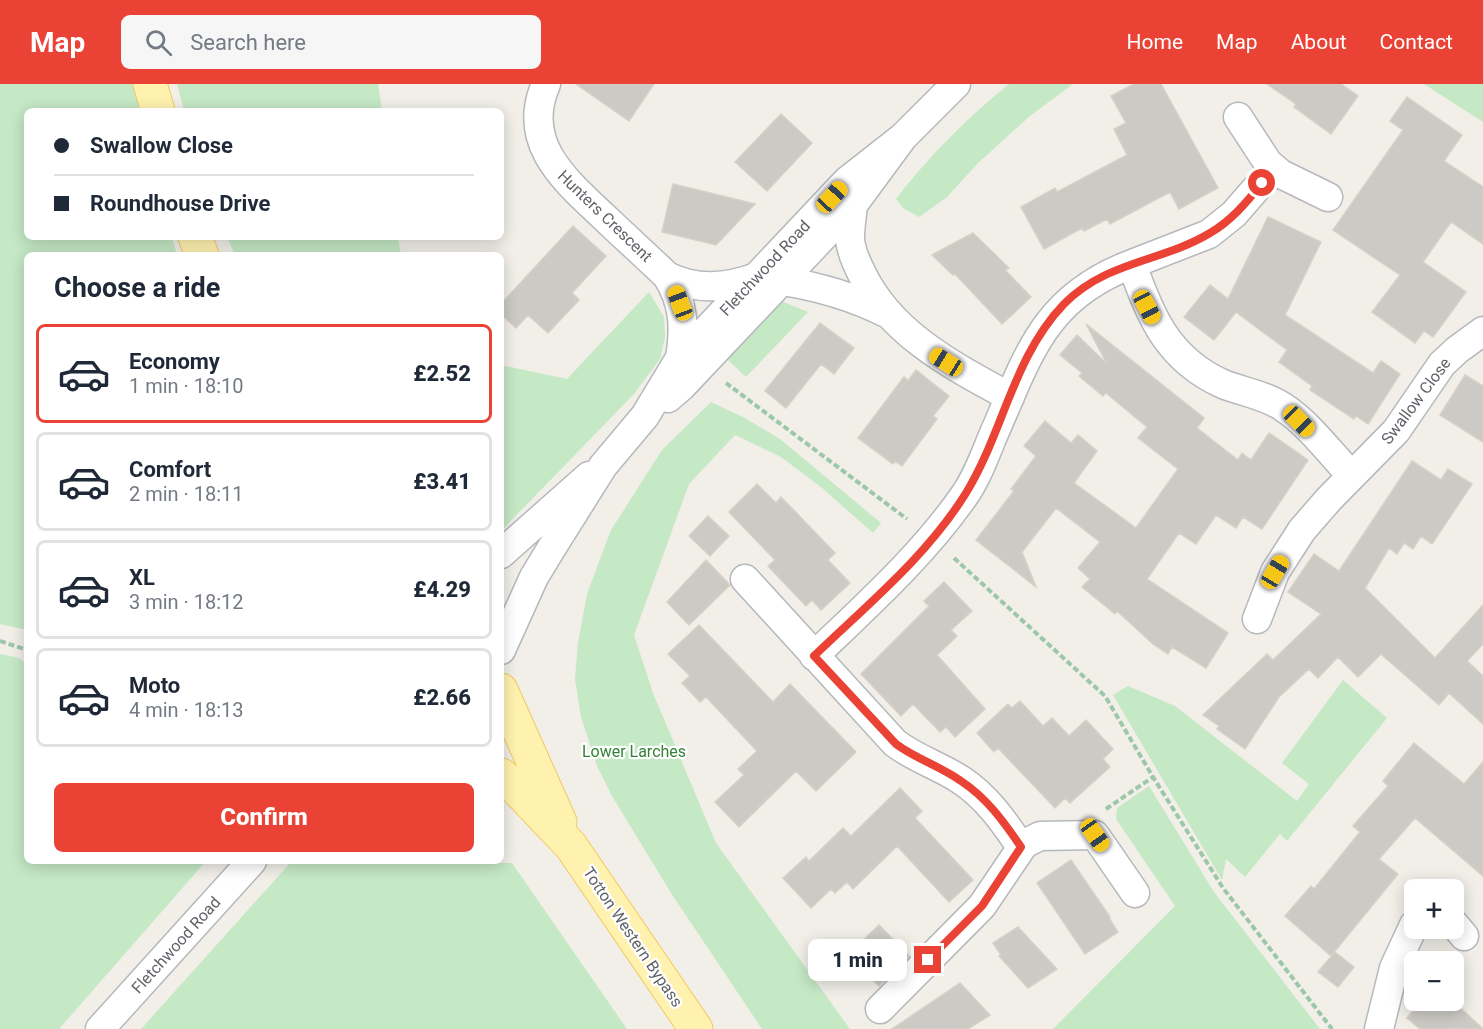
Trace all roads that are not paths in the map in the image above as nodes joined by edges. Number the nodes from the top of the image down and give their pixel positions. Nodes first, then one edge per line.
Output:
1 (150, 84) edge
2 (546, 84) edge
3 (956, 84) edge
4 (157, 108) edge
5 (1238, 117) dead end
6 (903, 137) junction
7 (1274, 168) junction
8 (1328, 197) dead end
9 (853, 205) junction
10 (1132, 264) junction
11 (667, 276) junction
12 (770, 279) junction
13 (888, 314) junction
14 (1483, 331) edge
15 (691, 361) junction
16 (1010, 397) junction
17 (603, 466) junction
18 (1351, 475) junction
19 (504, 551) edge
20 (745, 579) dead end
21 (1257, 619) dead end
22 (504, 643) edge
23 (814, 656) junction
24 (504, 697) edge
25 (504, 777) edge
26 (571, 846) junction
27 (1021, 847) junction
28 (249, 864) edge
29 (1135, 893) dead end
30 (1407, 939) edge
31 (879, 1009) dead end
32 (100, 1029) edge
33 (696, 1029) edge
34 (1379, 1029) edge

1 - 4 main road
2 - 11 street, Hunters Crescent
3 - 6 street, Fletchwood Road
5 - 7 street
6 - 9 street, Fletchwood Road
6 - 12 street, Fletchwood Road
7 - 8 street
7 - 10 street
9 - 12 street, Fletchwood Road
9 - 13 street
10 - 16 street
10 - 18 street
11 - 12 street, Hunters Crescent
11 - 15 street, Hunters Crescent
12 - 13 street
12 - 15 street, Fletchwood Road
13 - 16 street
14 - 18 street, Swallow Close
15 - 17 street, Fletchwood Road
16 - 23 street
17 - 19 street, Fletchwood Road
17 - 22 street, Fletchwood Road
18 - 21 street, Swallow Close
20 - 23 street
23 - 27 street
24 - 26 main road, Totton Western Bypass
25 - 26 main road, Totton Western Bypass
26 - 33 main road, Totton Western Bypass
27 - 29 street
27 - 31 street
28 - 32 street, Fletchwood Road
30 - 34 street

